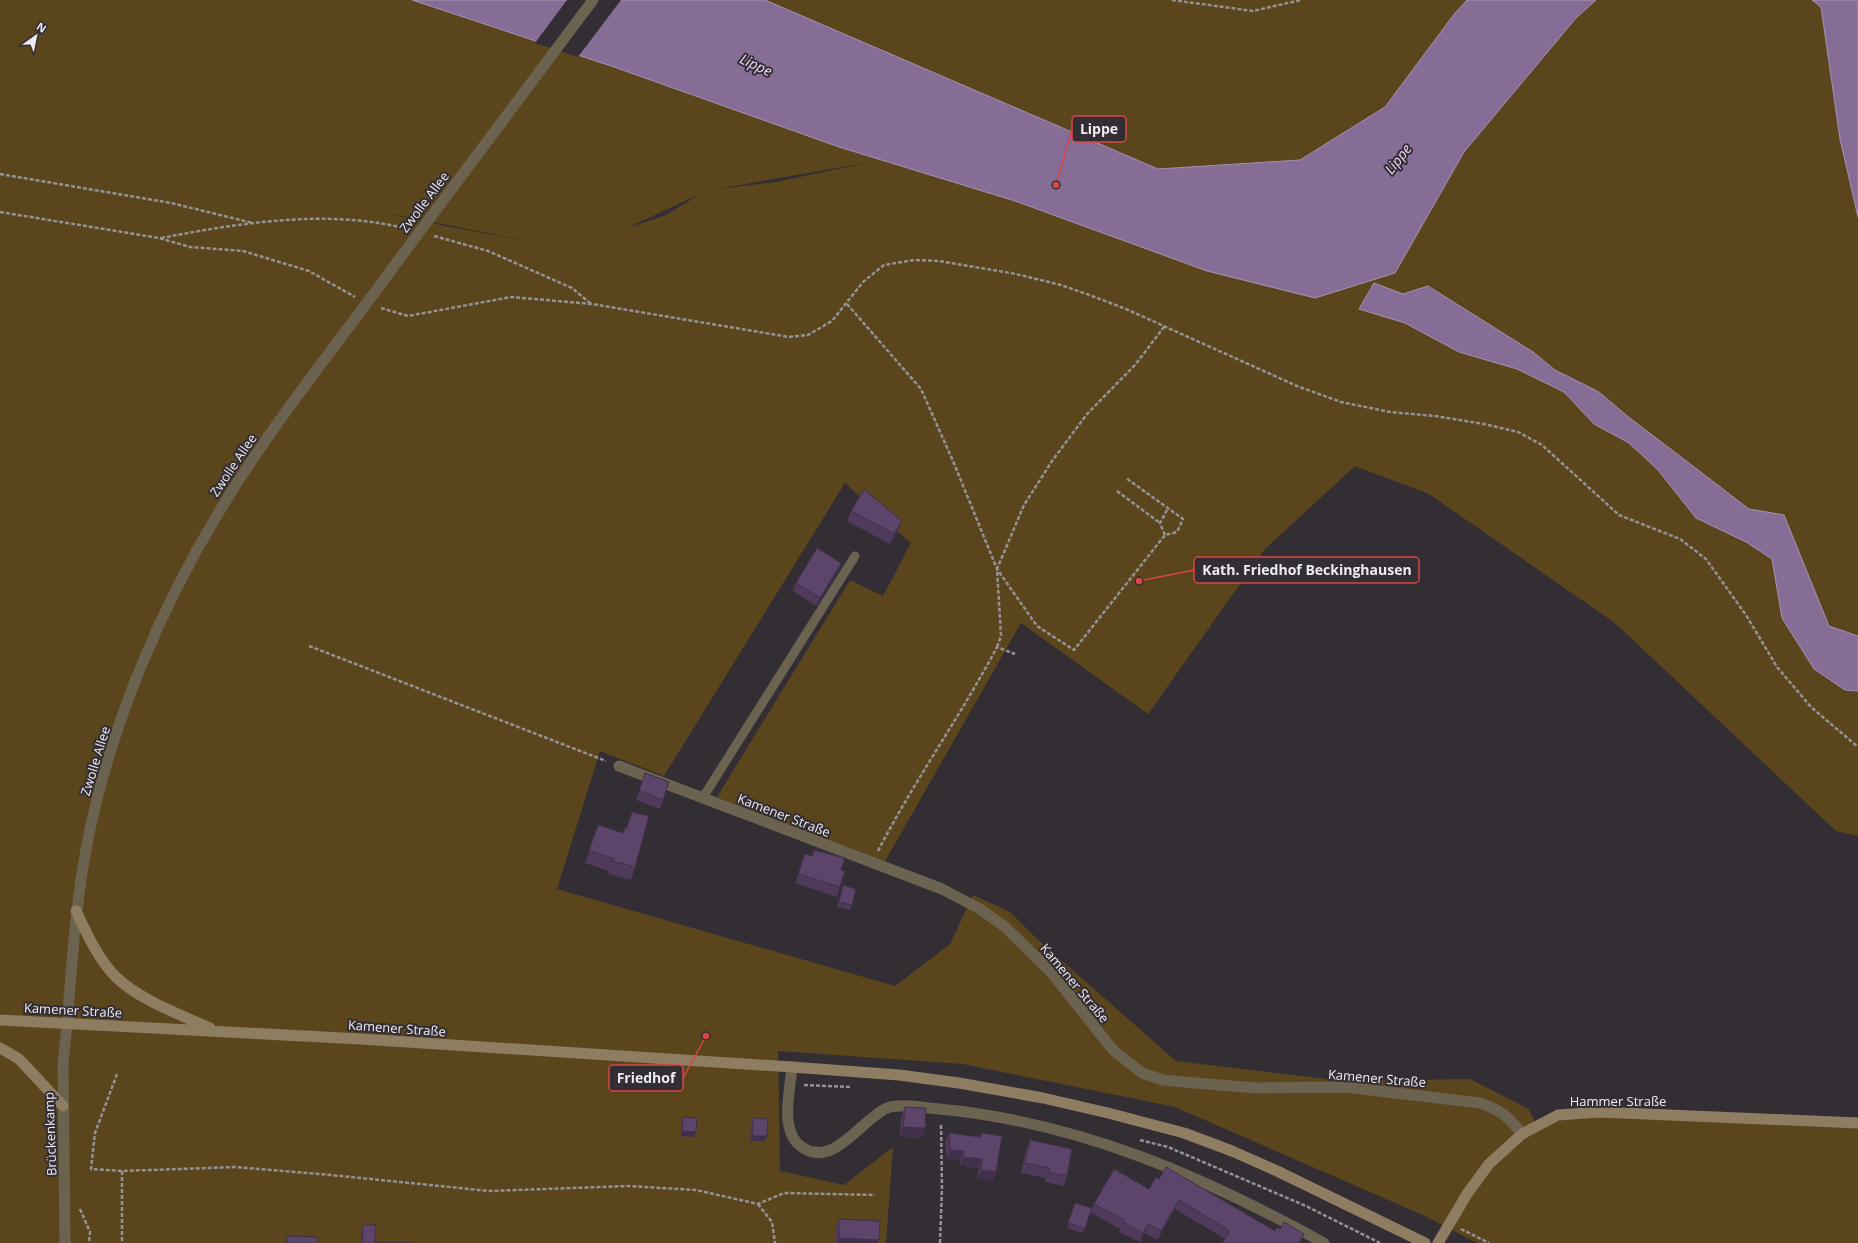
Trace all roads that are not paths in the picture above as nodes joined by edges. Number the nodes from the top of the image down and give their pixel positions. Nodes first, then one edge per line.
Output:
1 (593, 0) edge
2 (855, 556) dead end
3 (619, 766) road end
4 (702, 799) junction
5 (76, 911) junction
6 (0, 1020) edge
7 (67, 1025) junction
8 (216, 1031) junction
9 (0, 1048) edge
10 (792, 1067) junction
11 (63, 1106) junction
12 (1858, 1123) edge
13 (1522, 1134) junction
14 (66, 1243) edge
15 (1324, 1243) edge
16 (1426, 1243) edge
17 (1438, 1243) edge

1 - 5 street, Zwolle Allee, bridge
2 - 4 lane
3 - 4 street, Kamener Straße
4 - 13 street, Kamener Straße
5 - 7 street, Zwolle Allee
5 - 8 main road
6 - 7 main road, Kamener Straße
7 - 8 main road, Kamener Straße
7 - 11 street, Brückenkamp
8 - 10 main road, Kamener Straße
9 - 11 main road
10 - 15 street
10 - 16 main road, Kamener Straße
11 - 14 street, Brückenkamp
12 - 13 main road, Hammer Straße
13 - 17 main road, Hammer Straße

